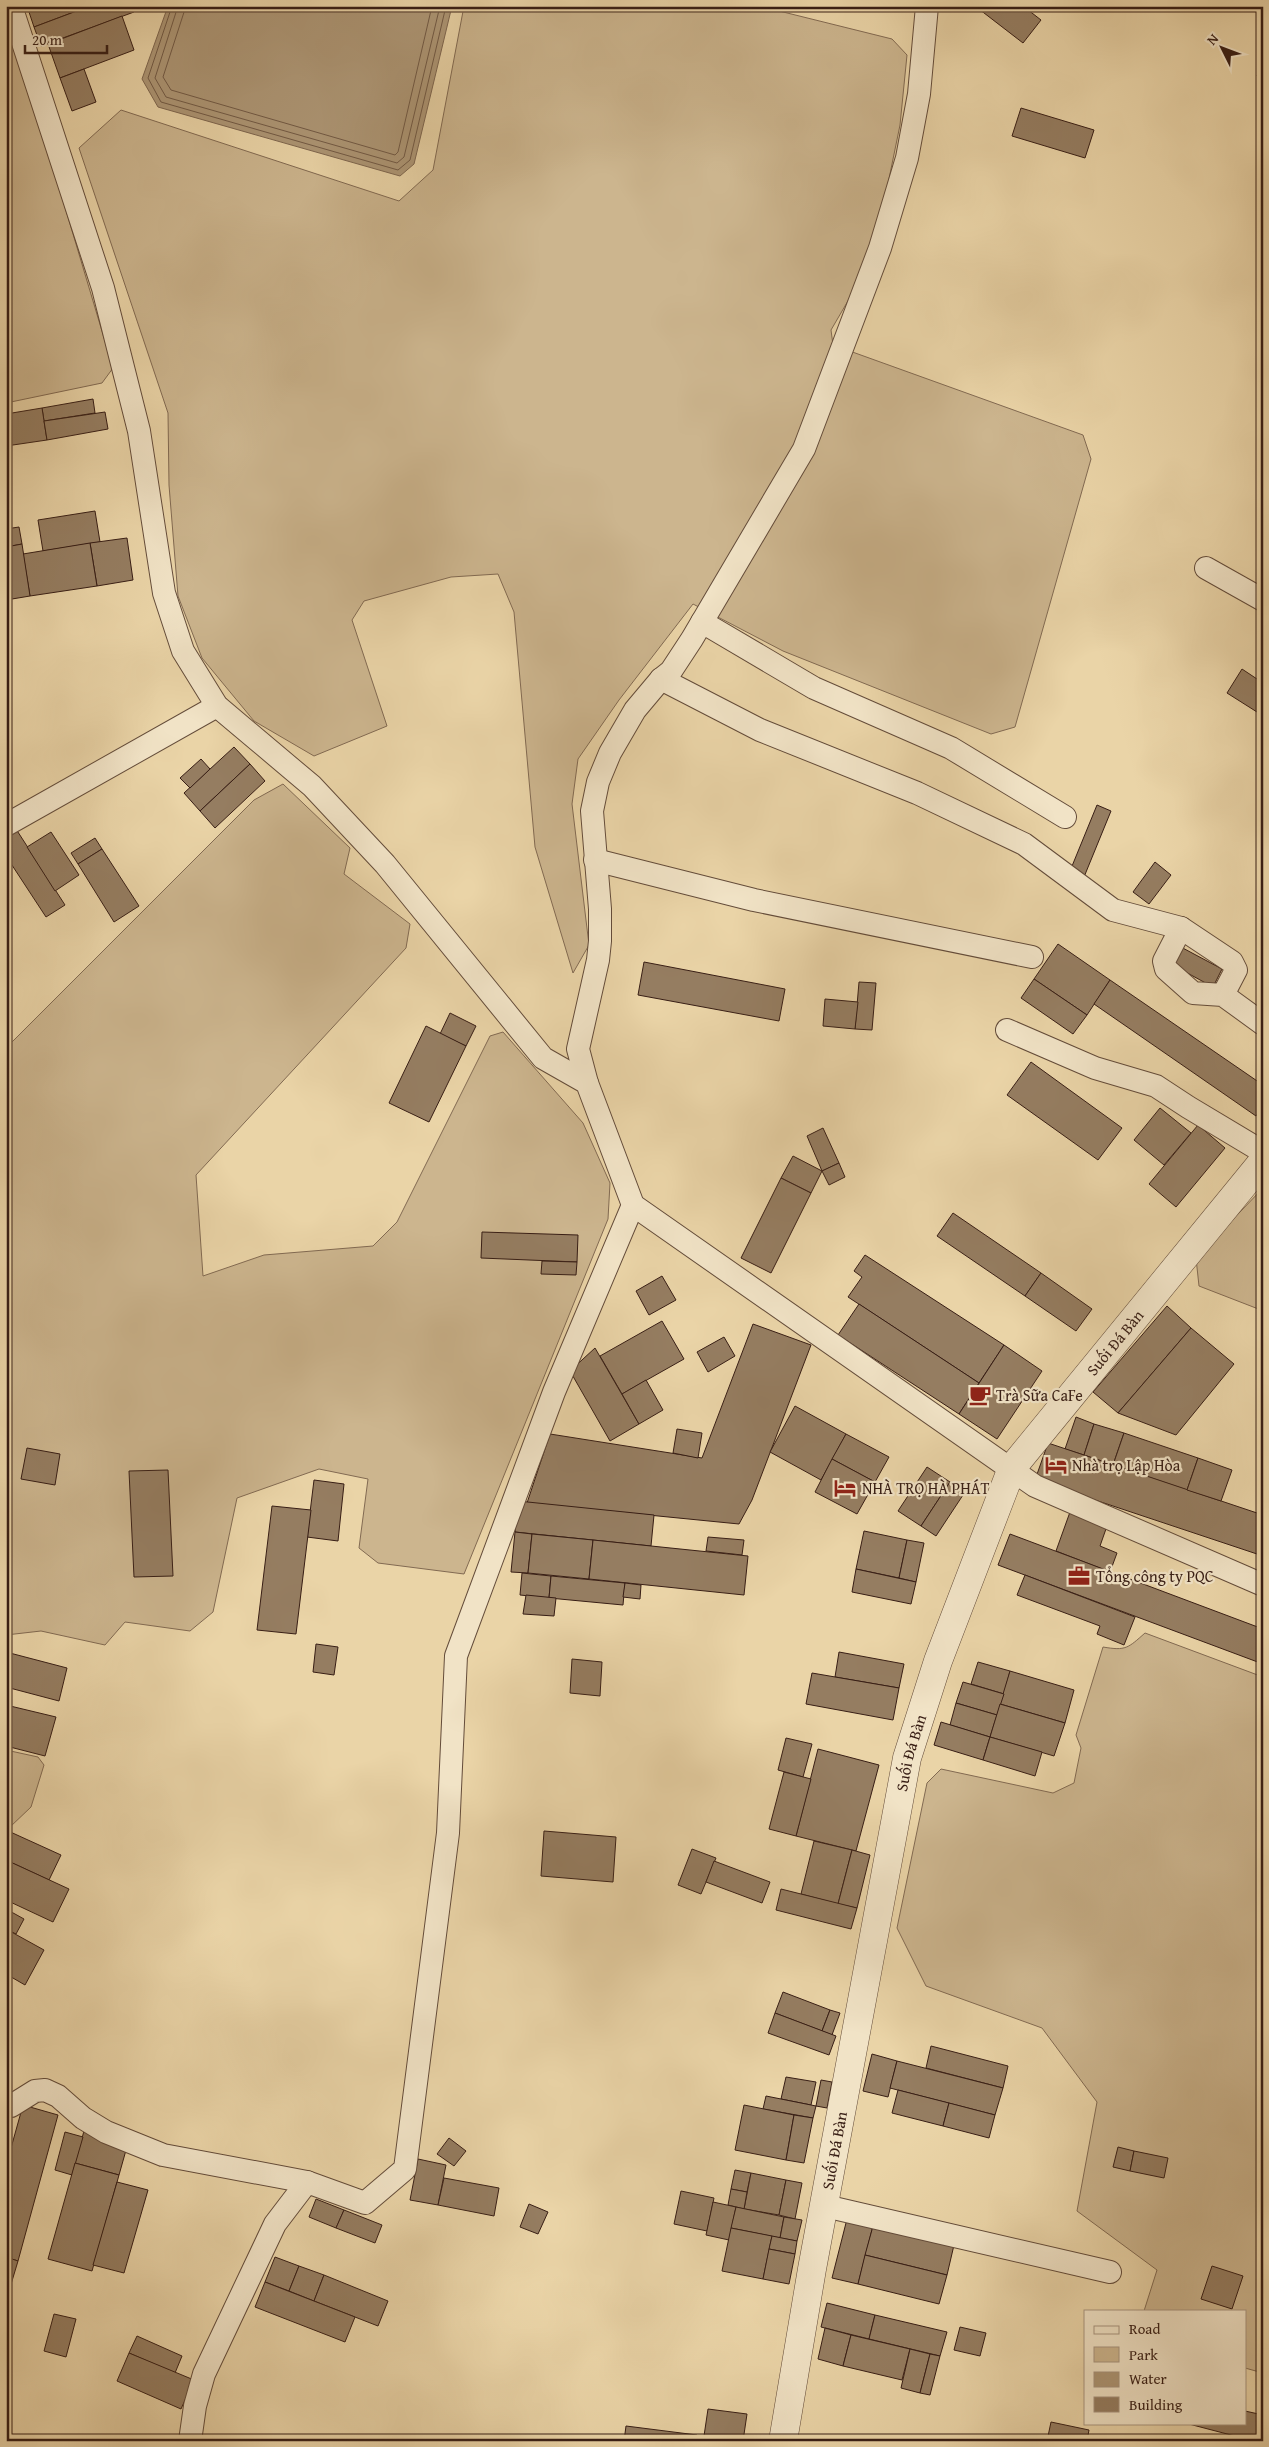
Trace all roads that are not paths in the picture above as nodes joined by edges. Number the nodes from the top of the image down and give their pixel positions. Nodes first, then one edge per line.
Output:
1 (11, 6) edge
2 (927, 6) edge
3 (1206, 568) dead end
4 (1263, 600) edge
5 (702, 622) junction
6 (661, 679) junction
7 (217, 706) junction
8 (1065, 817) dead end
9 (6, 825) edge
10 (595, 860) junction
11 (1181, 928) junction
12 (1032, 957) dead end
13 (1223, 995) junction
14 (1263, 1024) edge
15 (1008, 1030) dead end
16 (587, 1082) junction
17 (1263, 1152) edge
18 (1263, 1161) edge
19 (634, 1205) junction
20 (1012, 1468) junction
21 (1263, 1585) edge
22 (11, 2106) dead end
23 (307, 2182) junction
24 (825, 2206) junction
25 (1110, 2272) dead end
26 (190, 2441) edge
27 (782, 2441) edge

1 - 7 street
2 - 5 street
3 - 4 street
5 - 6 street
5 - 8 street
6 - 10 street
6 - 11 street
7 - 9 street
7 - 16 street
10 - 12 street
10 - 16 street
11 - 13 street
11 - 13 street
13 - 14 street
15 - 17 street
16 - 19 street
18 - 20 street, Suối Đá Bàn
19 - 20 street
19 - 23 street
20 - 21 street
20 - 24 street, Suối Đá Bàn
22 - 23 street
23 - 26 street
24 - 25 street
24 - 27 street, Suối Đá Bàn

